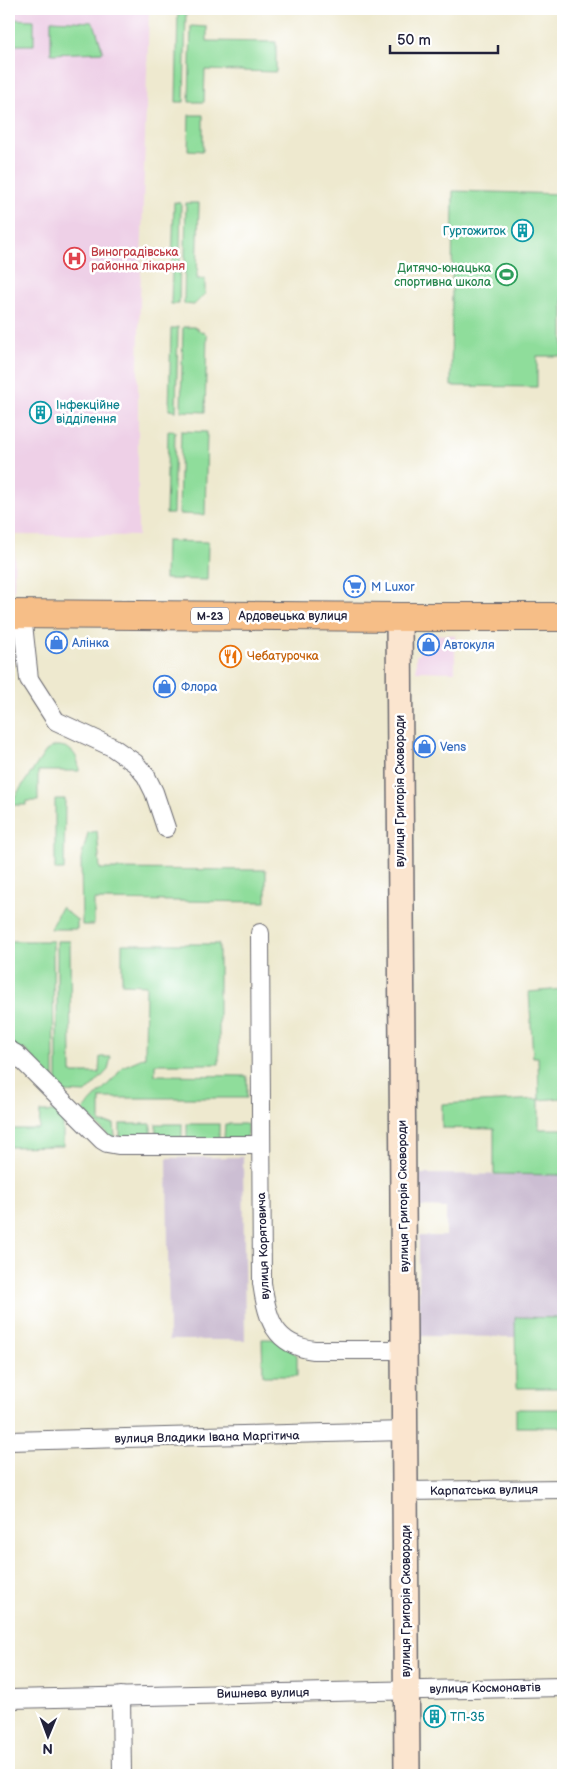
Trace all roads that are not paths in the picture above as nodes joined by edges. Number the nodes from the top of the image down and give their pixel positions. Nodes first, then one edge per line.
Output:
1 (15, 614) edge
2 (399, 617) junction
3 (563, 617) edge
4 (166, 828) dead end
5 (260, 933) dead end
6 (9, 1050) edge
7 (261, 1145) junction
8 (404, 1350) junction
9 (405, 1431) junction
10 (9, 1441) edge
11 (563, 1489) edge
12 (406, 1491) junction
13 (563, 1687) edge
14 (406, 1689) junction
15 (121, 1696) junction
16 (9, 1699) edge
17 (122, 1775) edge
18 (407, 1775) edge

1 - 2 highway, Ардовецька вулиця / М-23
1 - 4 street
2 - 3 highway, Ардовецька вулиця / М-23
2 - 8 main road, вулиця Григорія Сковороди
5 - 7 street, вулиця Корятовича
6 - 7 street
7 - 8 street, вулиця Корятовича
8 - 9 main road, вулиця Григорія Сковороди
9 - 10 street, вулиця Владики Івана Маргітича
9 - 12 main road, вулиця Григорія Сковороди
11 - 12 street, Карпатська вулиця
12 - 14 main road, вулиця Григорія Сковороди
13 - 14 street, вулиця Космонавтів
14 - 15 street, Вишнева вулиця
14 - 18 main road, вулиця Григорія Сковороди
15 - 16 street, Вишнева вулиця
15 - 17 street

